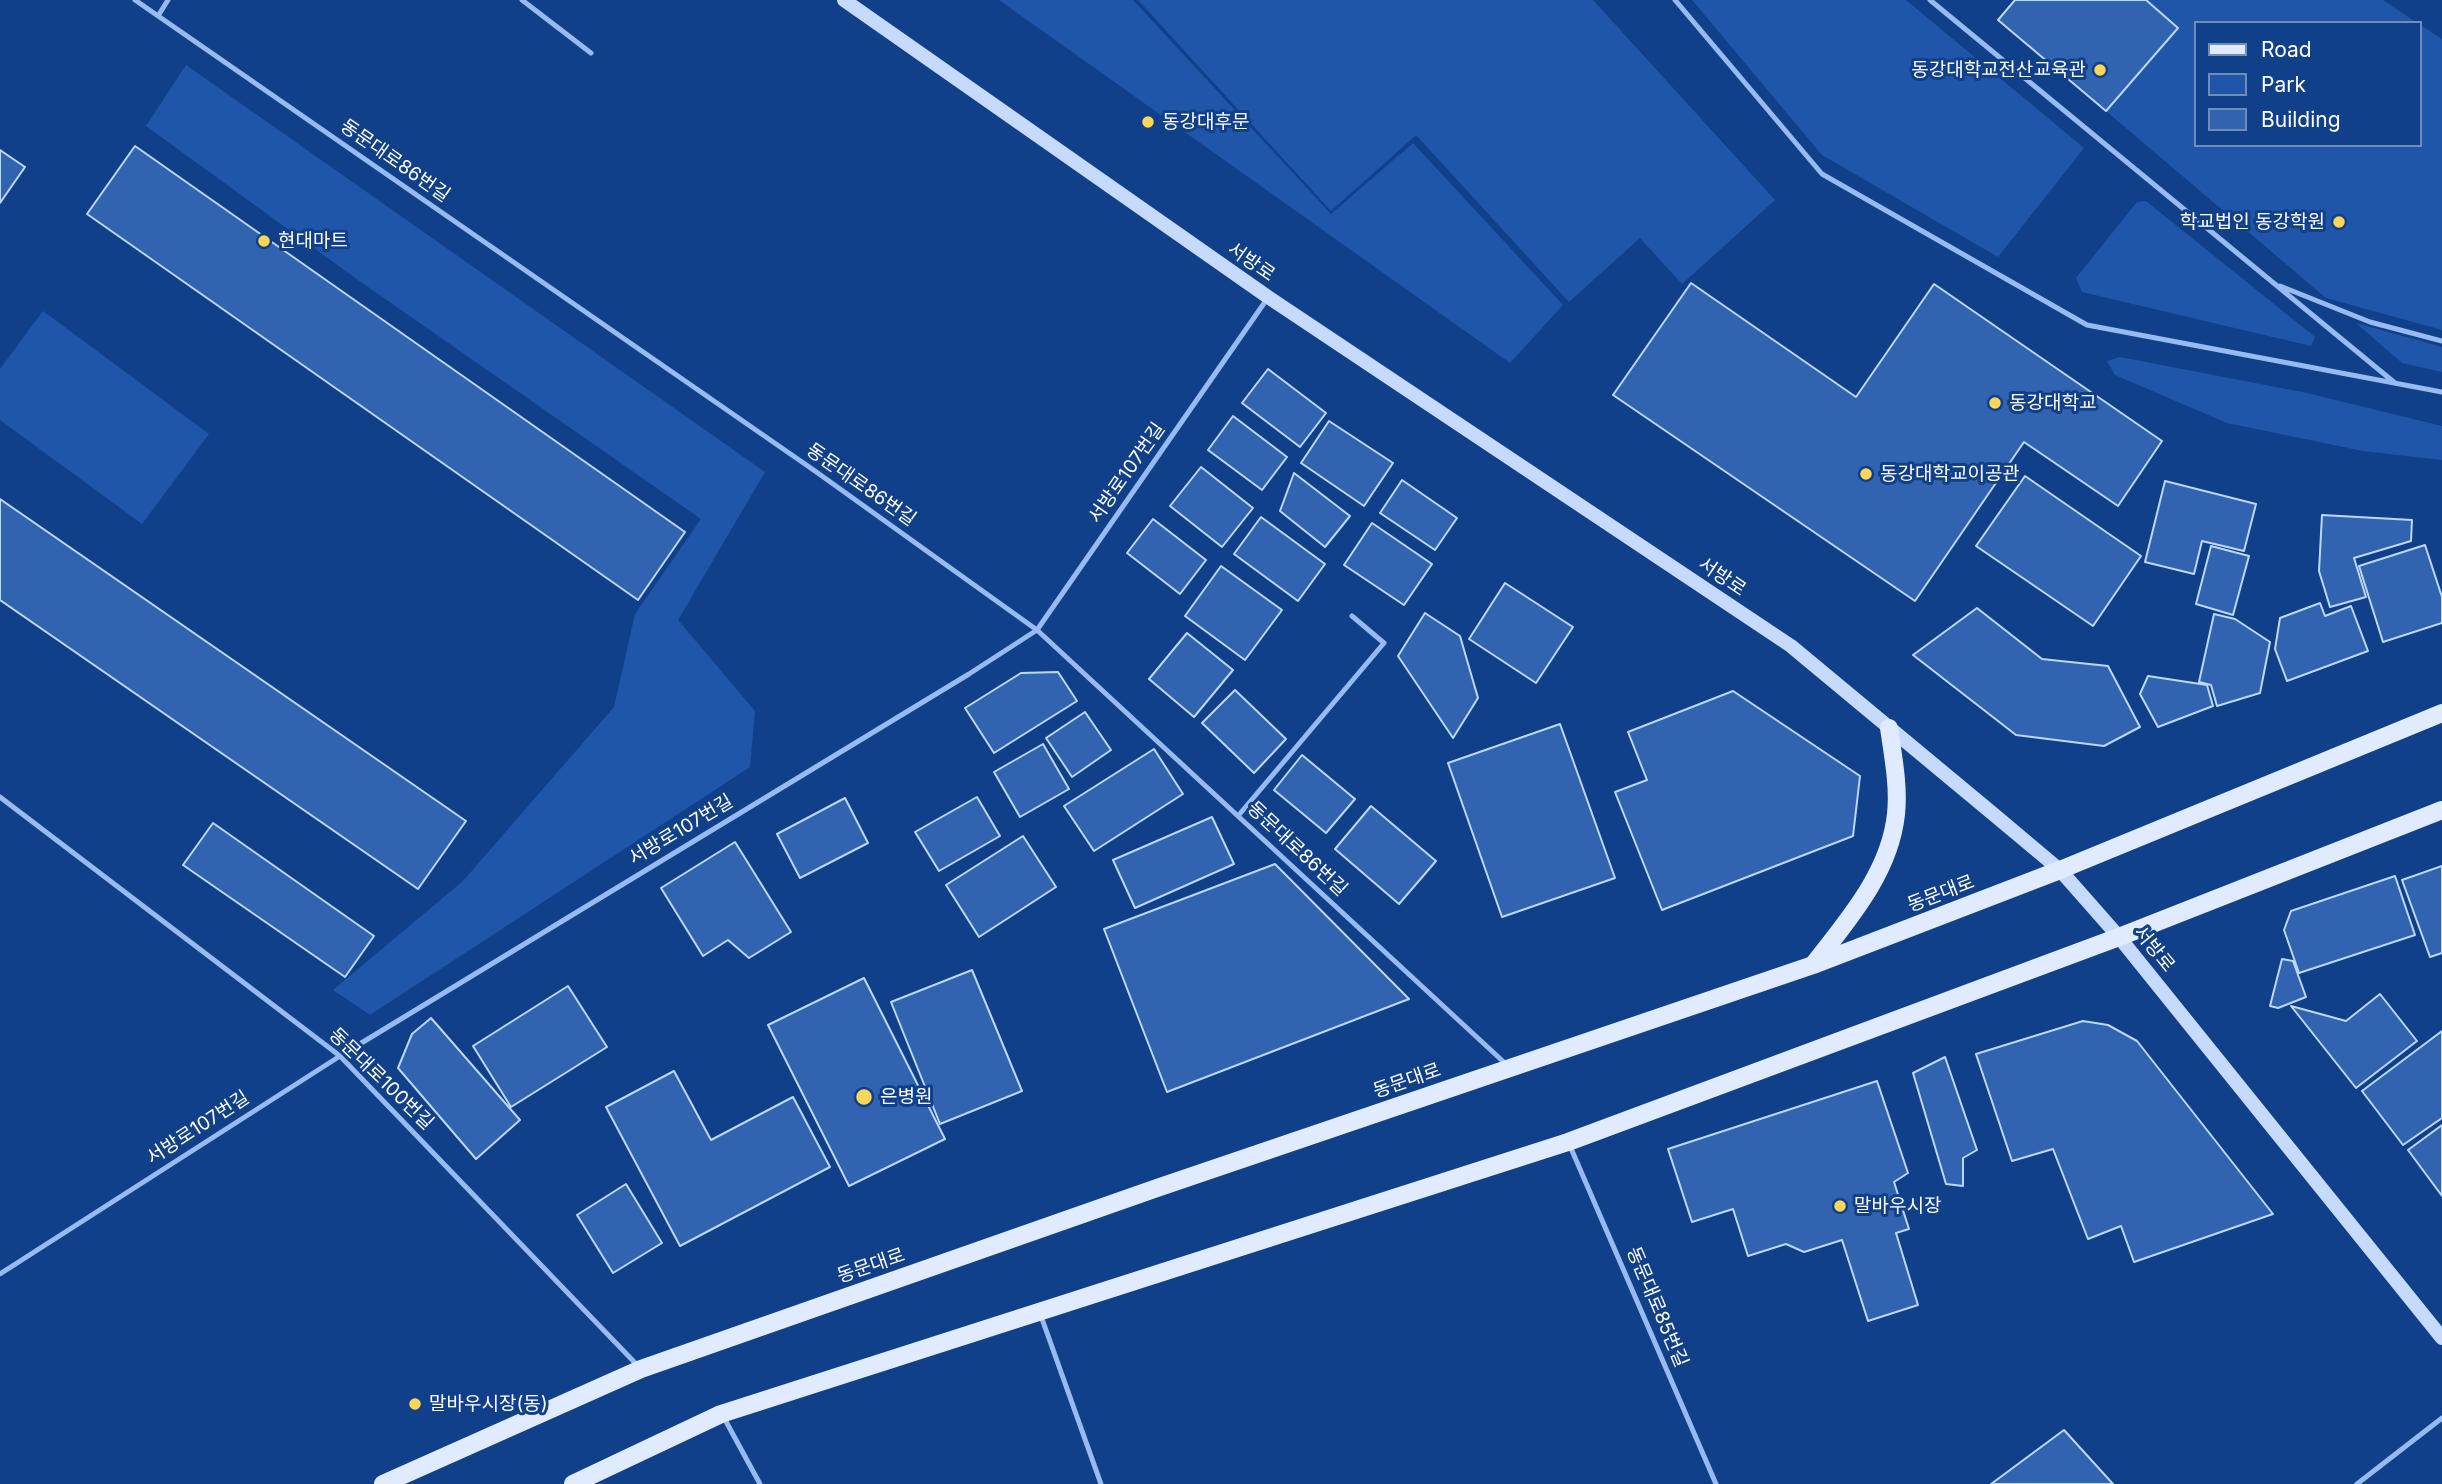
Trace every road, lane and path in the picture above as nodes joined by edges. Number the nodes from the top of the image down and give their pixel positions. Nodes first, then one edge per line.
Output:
1 (135, 0) edge
2 (168, 0) edge
3 (522, 0) edge
4 (844, 0) edge
5 (1675, 0) edge
6 (1930, 0) edge
7 (158, 16) junction
8 (591, 53) dead end
9 (2274, 284) junction
10 (1268, 297) junction
11 (2442, 341) edge
12 (2397, 385) junction
13 (2442, 392) edge
14 (1352, 616) dead end
15 (1037, 630) junction
16 (2442, 713) edge
17 (1889, 728) junction
18 (0, 797) edge
19 (2442, 810) edge
20 (1238, 816) junction
21 (2060, 870) junction
22 (2119, 937) junction
23 (1813, 965) junction
24 (340, 1056) junction
25 (1510, 1068) junction
26 (1568, 1142) junction
27 (0, 1274) edge
28 (1039, 1310) junction
29 (2442, 1338) edge
30 (641, 1369) junction
31 (721, 1414) junction
32 (2442, 1418) edge
33 (383, 1484) edge
34 (573, 1484) edge
35 (760, 1484) edge
36 (1101, 1484) edge
37 (1716, 1484) edge
38 (2357, 1484) edge

1 - 7 lane, 동문대로86번길
2 - 7 lane
3 - 8 lane
4 - 10 main road, 서방로
5 - 12 lane
6 - 9 lane
7 - 15 lane, 동문대로86번길
9 - 11 lane
9 - 12 lane
10 - 15 lane, 서방로107번길
10 - 17 main road, 서방로
12 - 13 lane
14 - 20 lane
15 - 20 lane, 동문대로86번길
15 - 24 lane, 서방로107번길
16 - 21 main road, 동문대로
17 - 21 main road, 서방로
17 - 23 main road
18 - 24 lane, 동문대로100번길
19 - 22 main road
20 - 25 lane, 동문대로86번길
21 - 22 main road, 서방로
21 - 23 main road, 동문대로
22 - 26 main road
22 - 29 main road, 서방로
23 - 25 main road, 동문대로
24 - 27 lane, 서방로107번길
24 - 30 lane, 동문대로100번길
25 - 30 main road, 동문대로
26 - 28 main road
26 - 37 lane, 동문대로85번길
28 - 31 main road
28 - 36 lane
30 - 33 main road, 동문대로
31 - 34 main road
31 - 35 lane
32 - 38 lane

